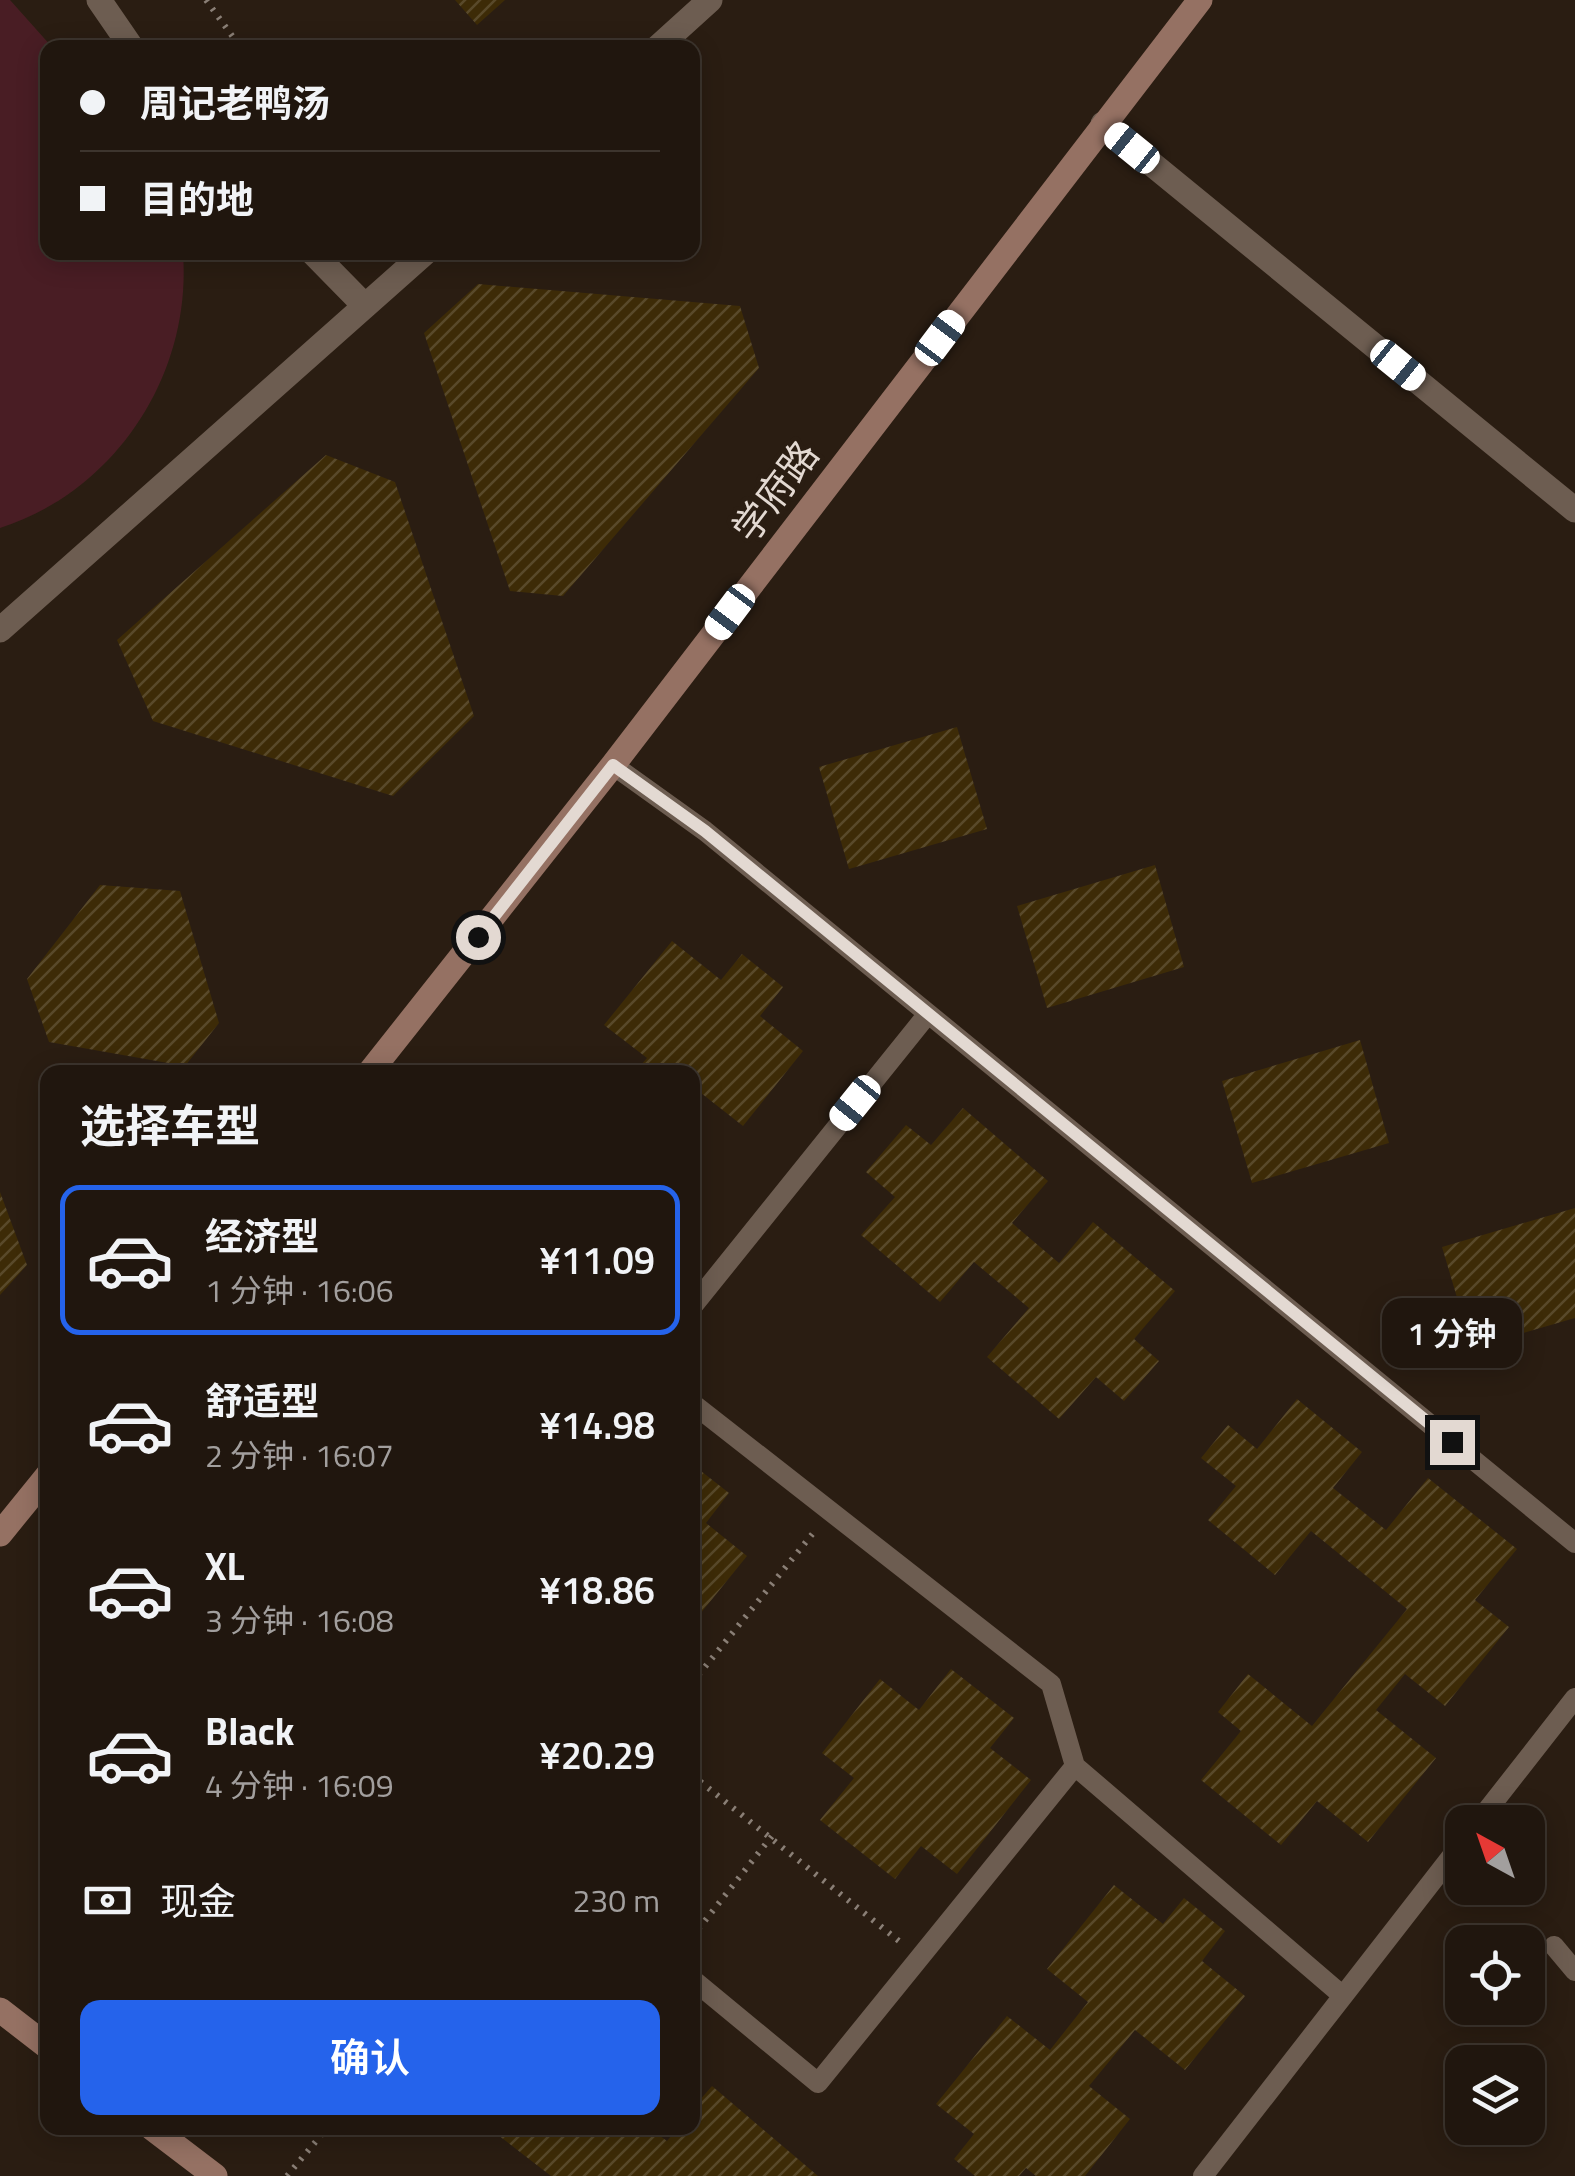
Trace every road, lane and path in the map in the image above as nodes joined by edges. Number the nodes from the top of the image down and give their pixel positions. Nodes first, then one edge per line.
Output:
1 (98, 0) edge
2 (206, 0) edge
3 (710, 0) edge
4 (1200, 0) edge
5 (126, 40) edge
6 (236, 40) edge
7 (666, 40) edge
8 (1103, 124) junction
9 (320, 260) edge
10 (417, 260) edge
11 (365, 306) junction
12 (1575, 510) edge
13 (0, 630) edge
14 (613, 765) junction
15 (927, 1015) junction
16 (376, 1065) edge
17 (700, 1297) edge
18 (700, 1409) edge
19 (40, 1485) edge
20 (831, 1511) junction
21 (0, 1534) edge
22 (1575, 1543) edge
23 (700, 1673) edge
24 (1575, 1698) edge
25 (1074, 1766) junction
26 (700, 1780) edge
27 (1491, 1805) edge
28 (772, 1836) junction
29 (1445, 1864) edge
30 (700, 1927) edge
31 (1554, 1946) dead end
32 (919, 1958) junction
33 (1575, 1971) edge
34 (700, 1986) edge
35 (1343, 1996) junction
36 (0, 2010) edge
37 (40, 2041) edge
38 (161, 2135) edge
39 (320, 2135) edge
40 (215, 2176) edge
41 (287, 2176) edge
42 (1202, 2176) edge

1 - 5 street
2 - 6 path
3 - 7 street
4 - 8 main road, 学府路
8 - 12 street
8 - 14 main road, 学府路
9 - 11 street
10 - 11 street
11 - 13 street
14 - 15 lane
14 - 16 main road, 学府路
15 - 17 lane
15 - 22 lane
18 - 20 lane
19 - 21 main road
20 - 23 path
20 - 25 lane
24 - 27 lane
25 - 32 lane
25 - 35 lane
26 - 28 path
28 - 30 path
28 - 32 path
29 - 35 lane
31 - 33 lane
32 - 34 lane
35 - 42 lane
36 - 37 main road
38 - 40 main road
39 - 41 path

